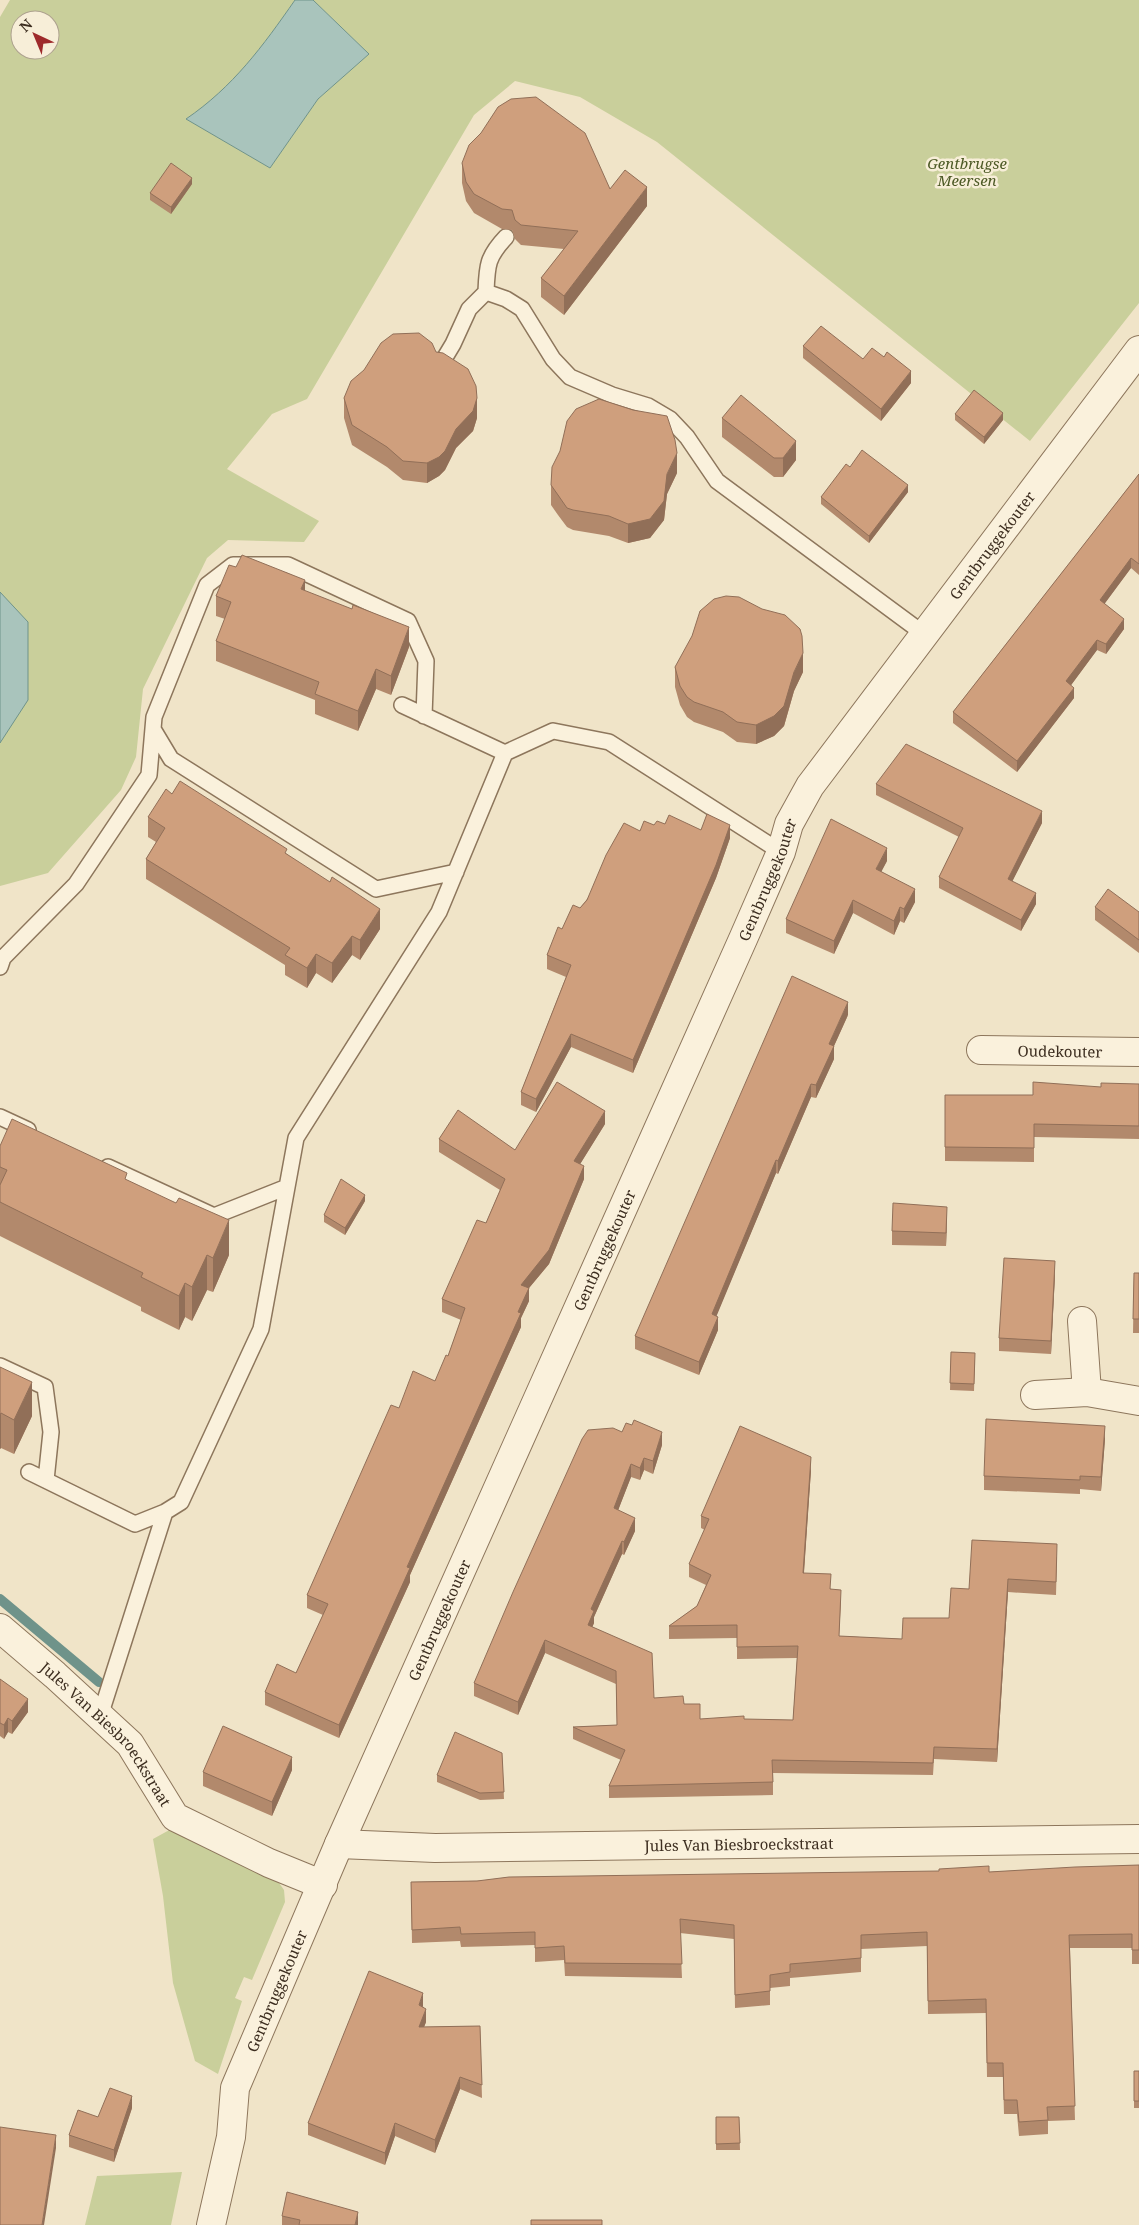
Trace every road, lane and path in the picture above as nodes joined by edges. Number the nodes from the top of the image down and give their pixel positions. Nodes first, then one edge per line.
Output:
1 (506, 237) dead end
2 (486, 292) junction
3 (1139, 350) edge
4 (441, 364) edge
5 (924, 634) junction
6 (402, 705) dead end
7 (424, 716) junction
8 (153, 729) junction
9 (505, 754) junction
10 (780, 852) junction
11 (456, 872) junction
12 (0, 967) edge
13 (981, 1050) dead end
14 (1139, 1052) edge
15 (0, 1117) edge
16 (44, 1138) edge
17 (98, 1162) edge
18 (287, 1187) junction
19 (1082, 1321) dead end
20 (0, 1366) edge
21 (1087, 1392) junction
22 (1035, 1395) dead end
23 (1139, 1401) edge
24 (29, 1472) dead end
25 (46, 1480) junction
26 (164, 1512) junction
27 (0, 1628) edge
28 (100, 1716) junction
29 (1139, 1839) edge
30 (339, 1844) junction
31 (323, 1884) junction
32 (211, 2225) edge

1 - 2 lane
2 - 4 lane
2 - 5 lane
3 - 5 street, Gentbruggekouter
5 - 10 street, Gentbruggekouter
6 - 7 lane
7 - 8 lane
7 - 9 lane
8 - 11 lane
8 - 12 lane
9 - 10 lane
9 - 11 lane
10 - 30 street, Gentbruggekouter
11 - 18 lane
13 - 14 street, Oudekouter
15 - 16 lane
17 - 18 lane
18 - 26 lane
19 - 21 street
20 - 25 lane
21 - 22 street
21 - 23 street
24 - 25 lane
25 - 26 lane
26 - 28 lane
27 - 28 street, Jules Van Biesbroeckstraat
28 - 31 street, Jules Van Biesbroeckstraat
29 - 30 street, Jules Van Biesbroeckstraat
30 - 31 street, Gentbruggekouter
31 - 32 street, Gentbruggekouter

